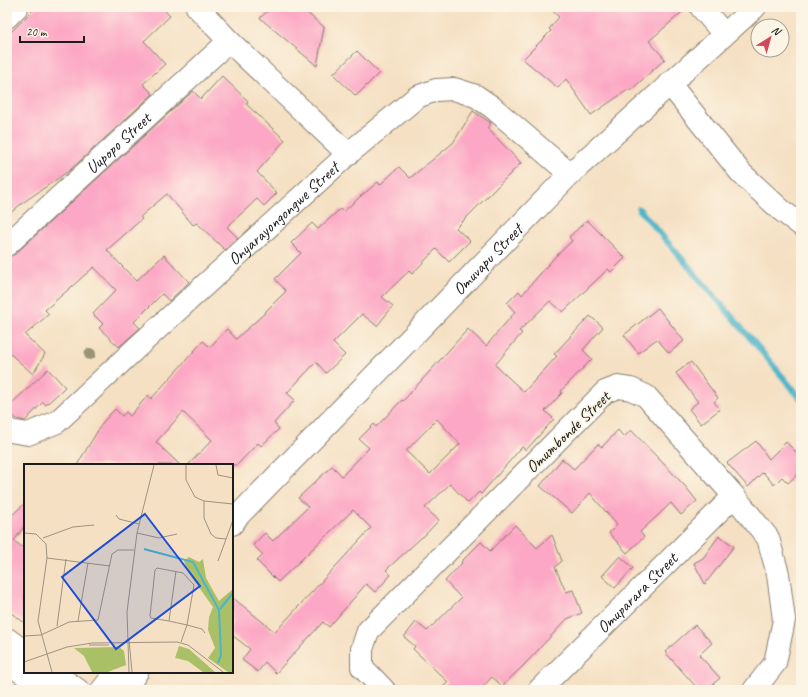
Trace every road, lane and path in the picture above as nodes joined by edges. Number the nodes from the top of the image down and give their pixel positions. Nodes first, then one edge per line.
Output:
1 (17, 7) edge
2 (197, 7) edge
3 (701, 7) edge
4 (755, 7) edge
5 (7, 17) edge
6 (724, 34) junction
7 (229, 41) junction
8 (669, 83) junction
9 (348, 154) junction
10 (570, 174) junction
11 (801, 225) edge
12 (7, 245) edge
13 (7, 429) edge
14 (734, 496) junction
15 (233, 523) edge
16 (7, 639) edge
17 (24, 651) edge
18 (7, 662) edge
19 (53, 673) edge
20 (115, 673) edge
21 (136, 673) edge
22 (47, 690) edge
23 (78, 690) edge
24 (102, 690) edge
25 (125, 690) edge
26 (384, 690) edge
27 (540, 690) edge
28 (754, 690) edge

1 - 5 street
2 - 7 street
3 - 6 street
4 - 6 street, Omuvapu Street
6 - 8 street, Omuvapu Street
7 - 9 street
7 - 12 street, Uupopo Street
8 - 10 street, Omuvapu Street
8 - 11 street
9 - 10 street, Onyarayongongwe Street
9 - 13 street, Onyarayongongwe Street
10 - 15 street, Omuvapu Street
14 - 26 street, Omumbonde Street
14 - 27 street, Omuparara Street
14 - 28 street, Omumbonde Street
16 - 17 street
18 - 22 street
19 - 23 street
20 - 24 street
21 - 25 street

